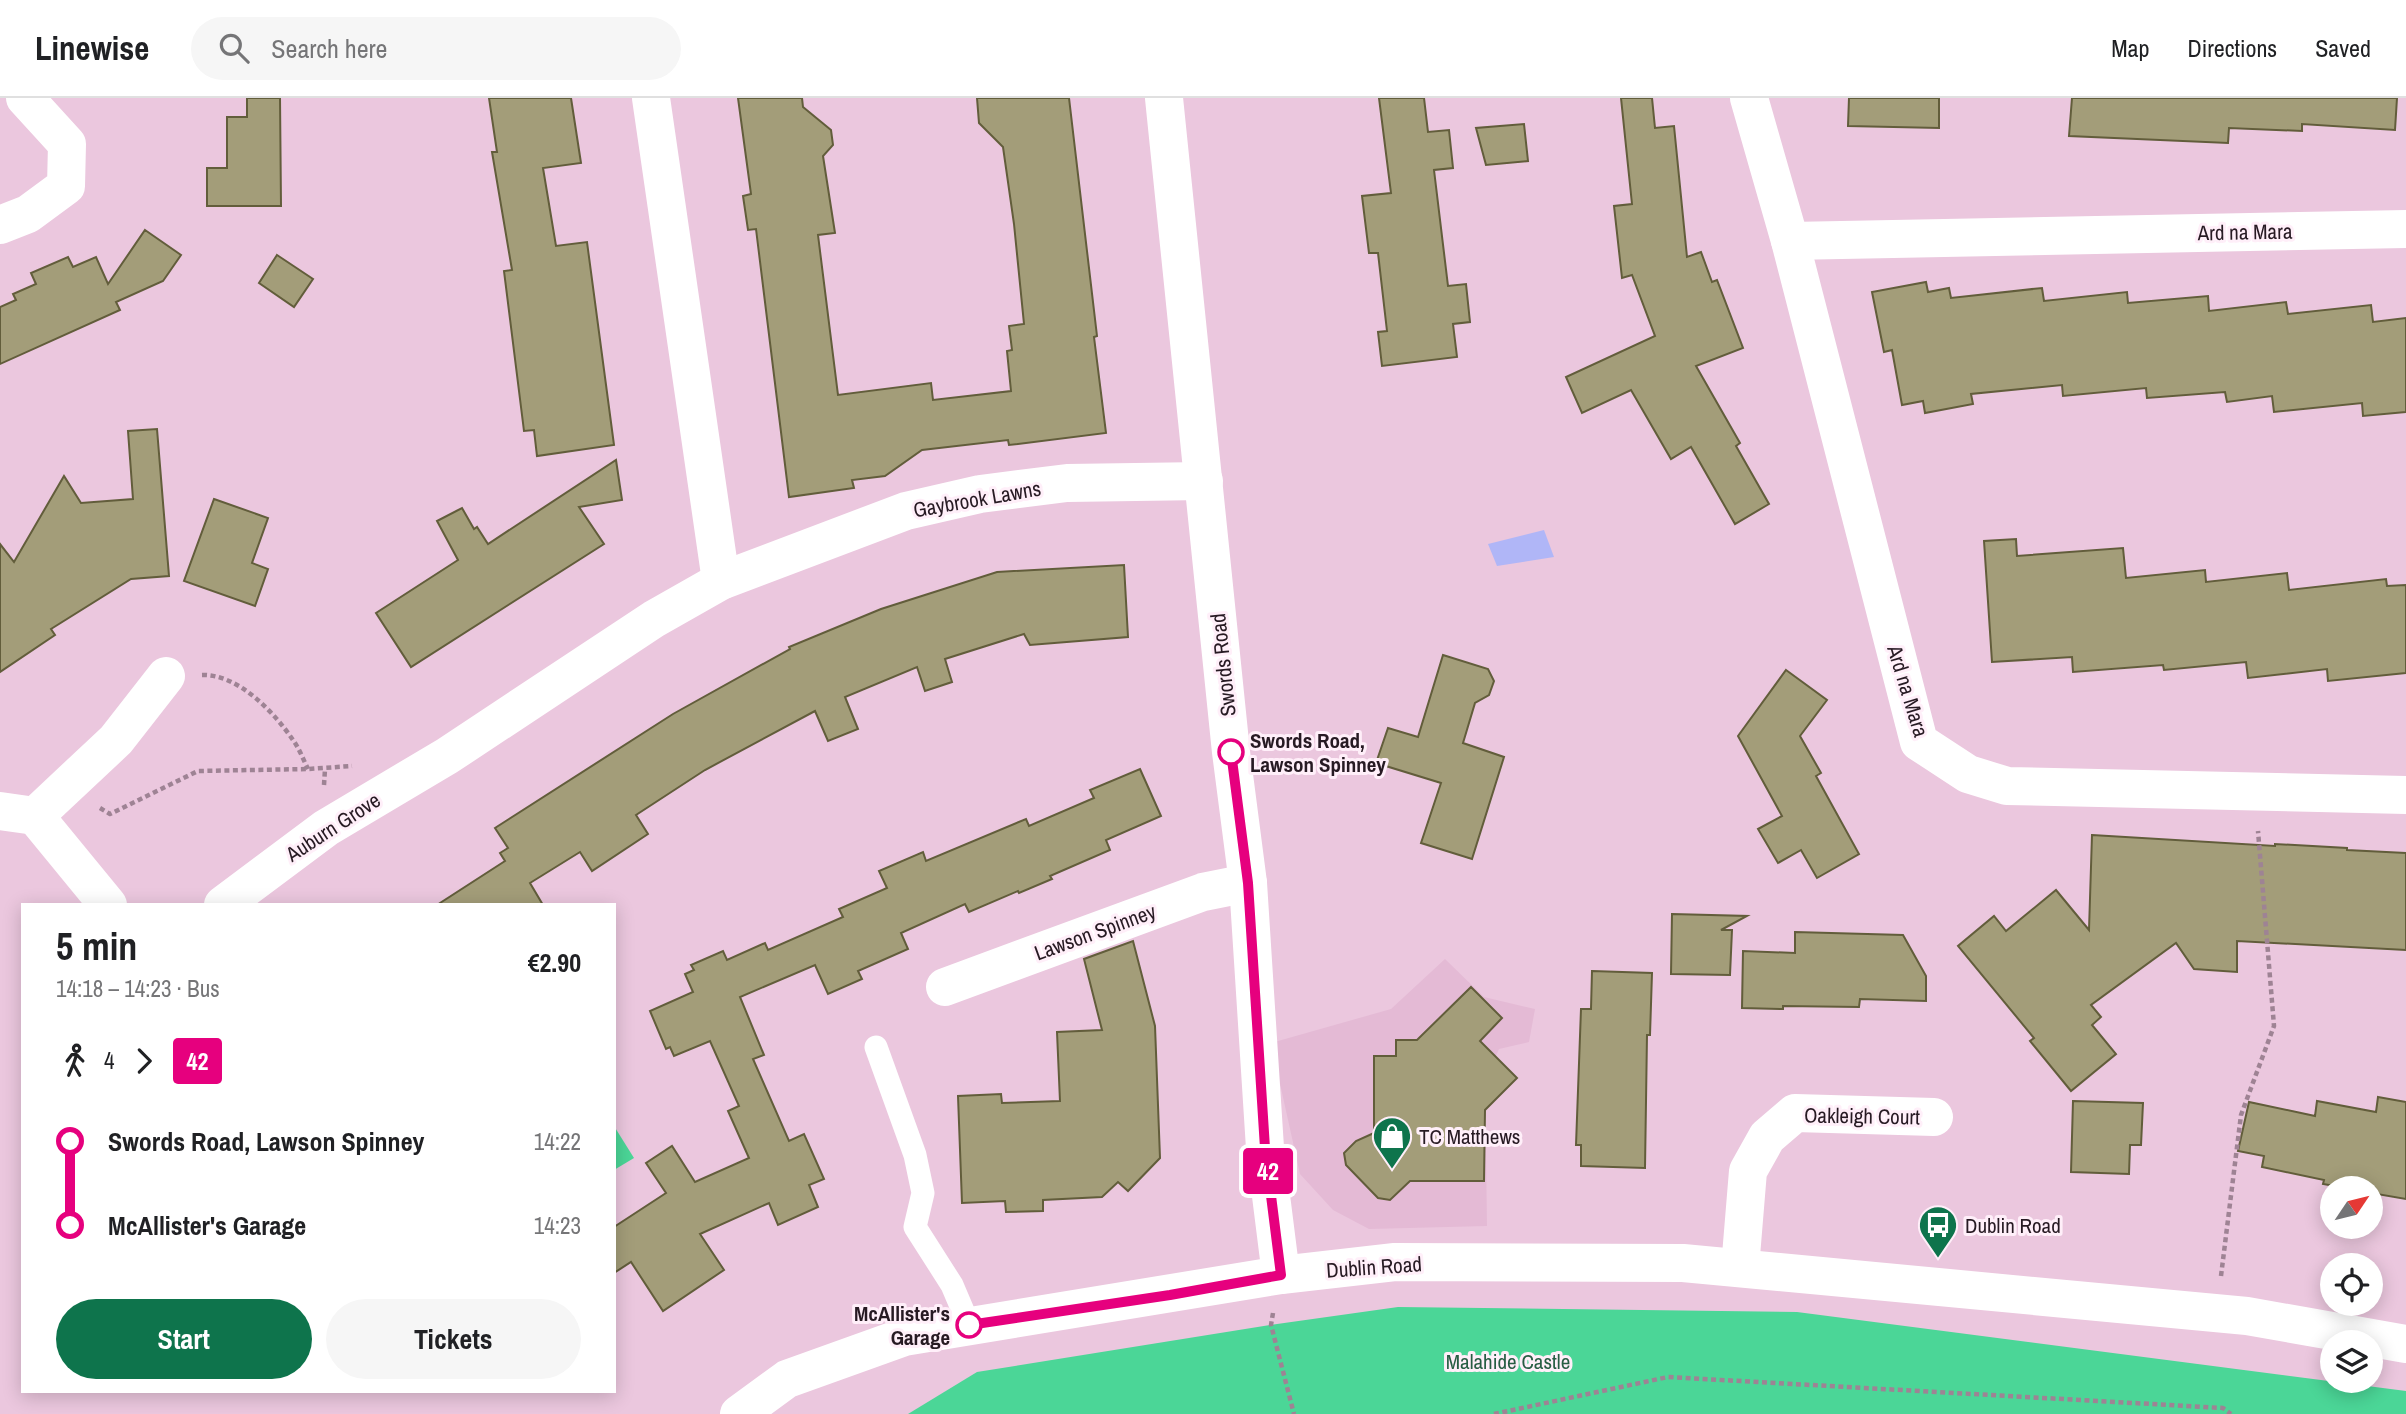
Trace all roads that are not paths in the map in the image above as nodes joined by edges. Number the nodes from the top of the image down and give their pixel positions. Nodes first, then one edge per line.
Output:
1 (25, 98) edge
2 (651, 98) edge
3 (1164, 98) edge
4 (1749, 98) edge
5 (0, 225) edge
6 (2406, 229) edge
7 (1790, 241) junction
8 (1204, 481) junction
9 (721, 581) junction
10 (166, 676) road end
11 (447, 756) joint
12 (2406, 795) edge
13 (17, 813) edge
14 (1248, 883) junction
15 (106, 903) edge
16 (226, 903) edge
17 (945, 987) dead end
18 (876, 1047) dead end
19 (1934, 1117) dead end
20 (1740, 1268) junction
21 (1281, 1275) junction
22 (969, 1325) junction
23 (2406, 1345) edge
24 (739, 1414) edge

1 - 5 street
2 - 9 street
3 - 8 street, Swords Road
4 - 7 street, Ard na Mara
6 - 7 street, Ard na Mara
7 - 12 street, Ard na Mara
8 - 9 street, Gaybrook Lawns
8 - 14 street, Swords Road
9 - 11 street, Gaybrook Lawns
10 - 13 street
11 - 16 street, Auburn Grove
13 - 15 street
14 - 17 street, Lawson Spinney
14 - 21 street, Swords Road
18 - 22 lane
19 - 20 street, Oakleigh Court
20 - 21 street, Dublin Road
20 - 23 street, Dublin Road
21 - 22 street, Dublin Road
22 - 24 street, Dublin Road

